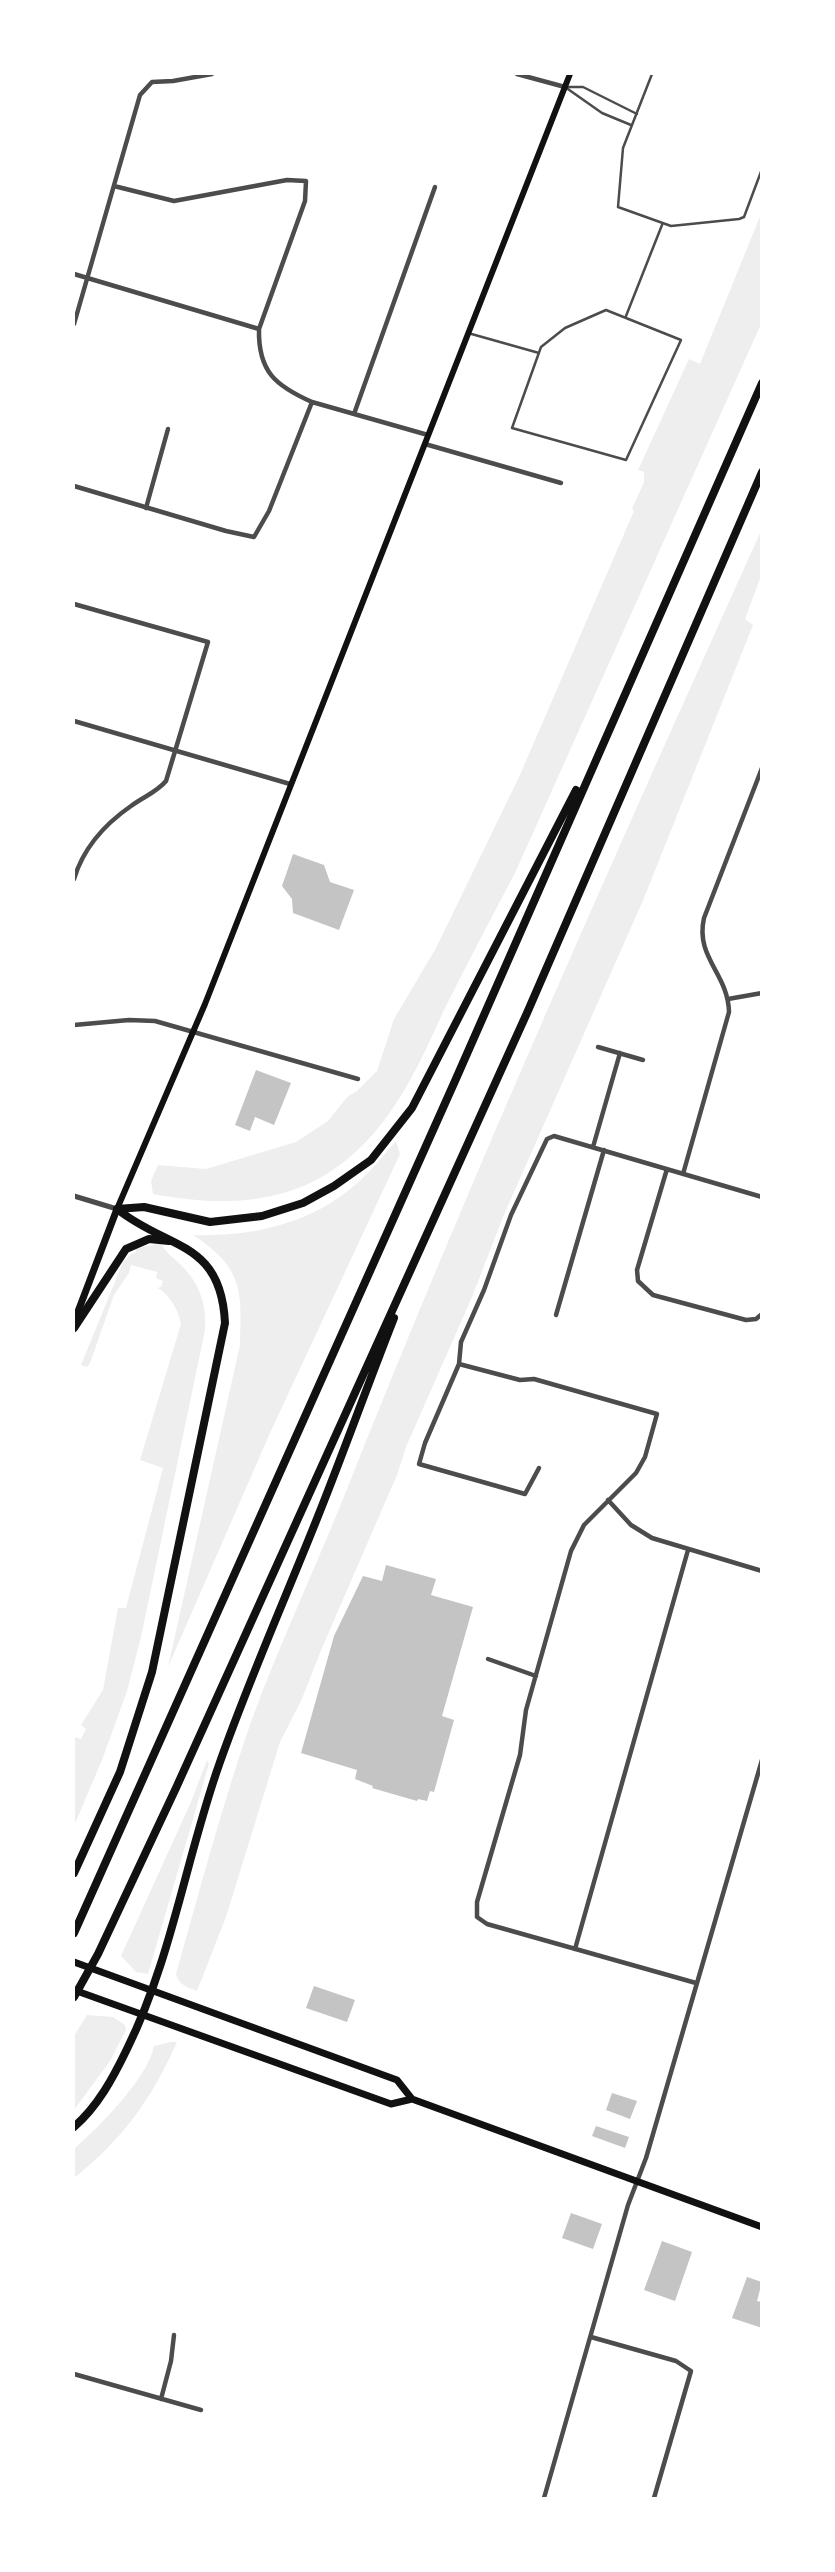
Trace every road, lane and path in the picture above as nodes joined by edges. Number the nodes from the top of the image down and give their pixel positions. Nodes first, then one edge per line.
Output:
1 (212, 74) edge
2 (517, 74) edge
3 (570, 74) edge
4 (652, 74) edge
5 (565, 87) junction
6 (637, 114) junction
7 (632, 126) junction
8 (761, 169) edge
9 (114, 186) junction
10 (435, 187) dead end
11 (662, 225) junction
12 (74, 274) edge
13 (87, 278) junction
14 (626, 317) junction
15 (74, 324) edge
16 (259, 329) junction
17 (468, 333) junction
18 (539, 354) junction
19 (761, 383) edge
20 (312, 402) junction
21 (354, 414) junction
22 (168, 429) dead end
23 (428, 435) junction
24 (424, 444) junction
25 (761, 472) edge
26 (561, 483) dead end
27 (74, 486) edge
28 (146, 508) junction
29 (74, 604) edge
30 (74, 721) edge
31 (610, 725) junction
32 (176, 750) junction
33 (761, 768) edge
34 (290, 784) junction
35 (74, 879) edge
36 (761, 993) edge
37 (729, 999) junction
38 (74, 1025) edge
39 (194, 1031) junction
40 (598, 1047) dead end
41 (620, 1054) junction
42 (643, 1060) dead end
43 (358, 1079) dead end
44 (593, 1147) junction
45 (604, 1150) junction
46 (667, 1169) junction
47 (683, 1174) junction
48 (74, 1196) edge
49 (761, 1197) edge
50 (117, 1209) junction
51 (176, 1242) junction
52 (418, 1253) junction
53 (761, 1314) edge
54 (556, 1315) dead end
55 (74, 1322) edge
56 (74, 1328) edge
57 (459, 1364) junction
58 (539, 1468) dead end
59 (608, 1500) junction
60 (688, 1550) junction
61 (761, 1571) edge
62 (488, 1659) dead end
63 (536, 1676) junction
64 (761, 1760) edge
65 (74, 1873) edge
66 (74, 1933) edge
67 (575, 1949) junction
68 (74, 1962) edge
69 (696, 1983) junction
70 (74, 1990) edge
71 (153, 1991) junction
72 (74, 1997) edge
73 (144, 2015) junction
74 (412, 2099) junction
75 (74, 2127) edge
76 (637, 2182) junction
77 (761, 2227) edge
78 (174, 2335) dead end
79 (591, 2337) junction
80 (74, 2374) edge
81 (161, 2399) junction
82 (201, 2410) dead end
83 (544, 2498) edge
84 (654, 2498) edge

1 - 9 street
2 - 5 street
3 - 5 main road
4 - 6 lane
5 - 6 lane
5 - 7 lane
5 - 17 main road
6 - 7 lane
7 - 11 lane
8 - 11 lane
9 - 13 street
9 - 16 street
10 - 21 street
11 - 14 lane
12 - 13 street
13 - 15 street
13 - 16 street
14 - 18 lane
14 - 18 lane
16 - 20 street
17 - 18 lane
17 - 23 main road
19 - 31 highway
20 - 21 street
20 - 28 street
21 - 23 street
22 - 28 street
23 - 24 main road
24 - 26 street
24 - 34 main road
25 - 52 highway
27 - 28 street
29 - 32 street
30 - 32 street
31 - 50 highway
31 - 66 highway
32 - 34 street
32 - 35 street
33 - 37 street
34 - 39 main road
36 - 37 street
37 - 47 street
38 - 39 street
39 - 43 street
39 - 50 main road
40 - 41 street
41 - 42 street
41 - 44 street
44 - 45 street
44 - 57 street
45 - 46 street
45 - 54 street
46 - 47 street
46 - 53 street
47 - 49 street
48 - 50 street
50 - 51 highway
50 - 55 main road
51 - 56 highway
51 - 65 highway
52 - 71 highway
52 - 72 highway
57 - 58 street
57 - 59 street
59 - 60 street
59 - 63 street
60 - 61 street
60 - 67 street
62 - 63 street
63 - 67 street
64 - 69 street
67 - 69 street
68 - 71 main road
69 - 76 street
70 - 73 main road
71 - 73 highway
71 - 74 main road
73 - 74 main road
73 - 75 highway
74 - 76 main road
76 - 77 main road
76 - 79 street
78 - 81 street
79 - 83 street
79 - 84 street
80 - 81 street
81 - 82 street

